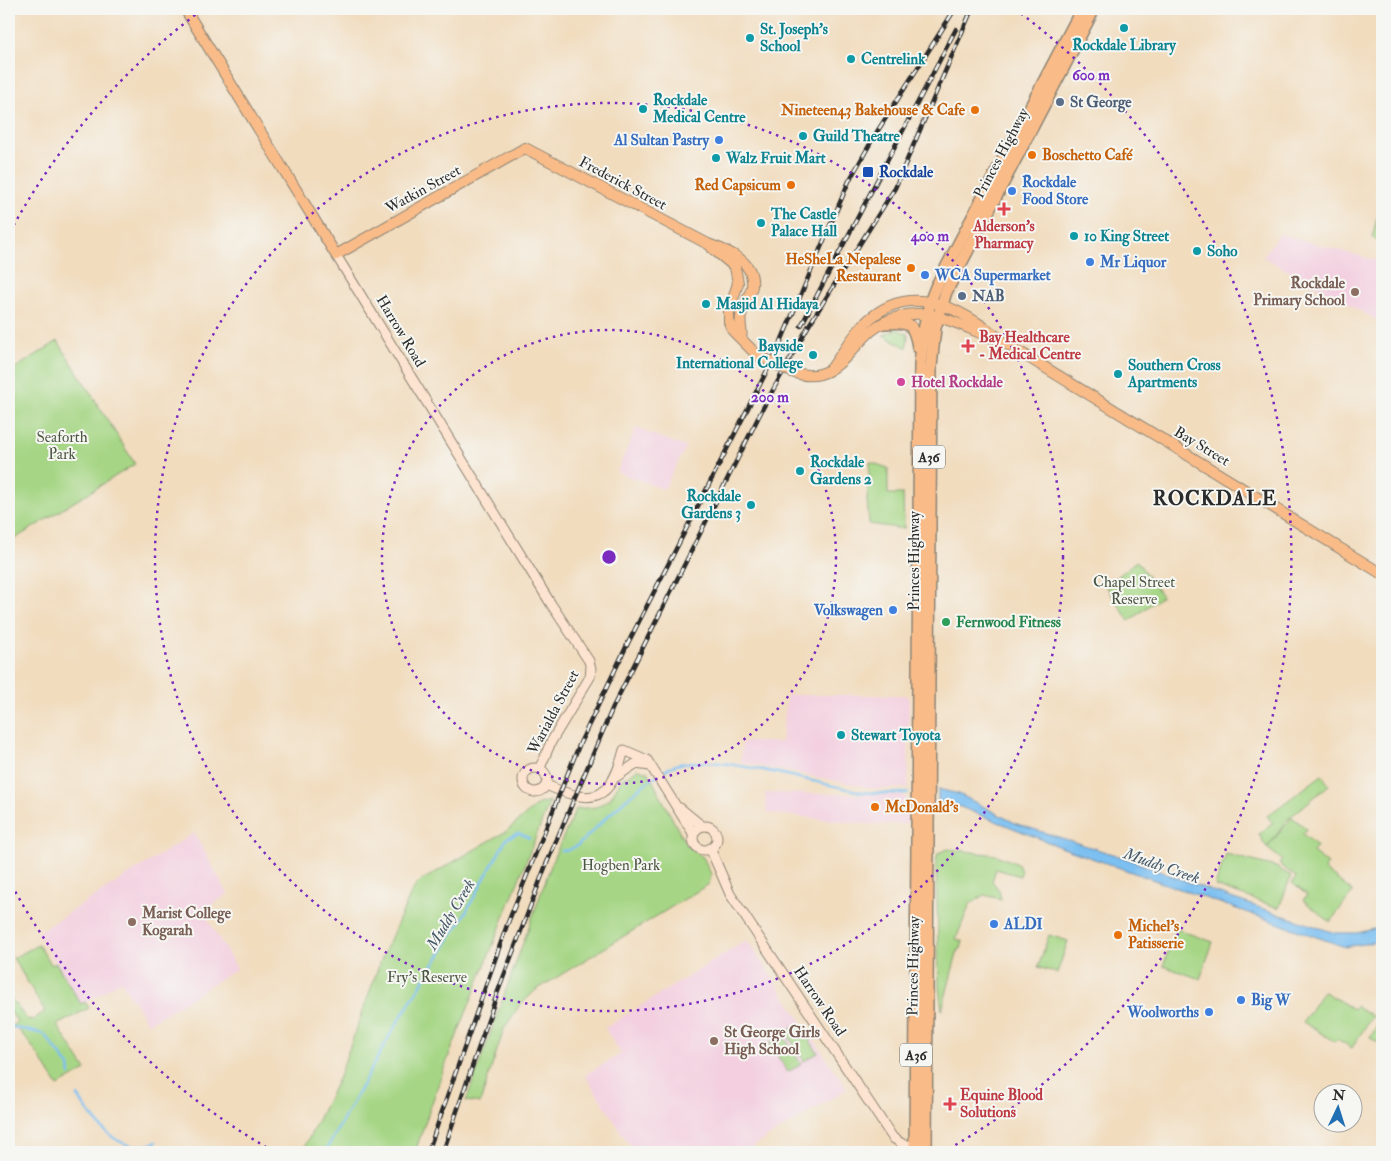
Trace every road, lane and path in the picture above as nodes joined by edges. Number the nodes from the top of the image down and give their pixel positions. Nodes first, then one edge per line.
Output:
1 (184, 9) edge
2 (1082, 9) edge
3 (1094, 9) edge
4 (525, 148) joint
5 (708, 244) junction
6 (336, 254) junction
7 (936, 303) junction
8 (932, 316) junction
9 (884, 323) junction
10 (741, 339) junction
11 (1006, 343) junction
12 (920, 364) junction
13 (831, 369) junction
14 (1382, 574) edge
15 (591, 669) joint
16 (540, 768) junction
17 (655, 771) junction
18 (613, 778) junction
19 (546, 785) junction
20 (679, 808) junction
21 (702, 826) junction
22 (694, 833) junction
23 (710, 848) junction
24 (921, 1149) edge

1 - 6 main road, Harrow Road
2 - 7 highway, Princes Highway / A36
3 - 7 highway, Princes Highway / A36
4 - 5 main road, Frederick Street
4 - 6 main road, Watkin Street
5 - 10 main road, Frederick Street
5 - 10 main road, Frederick Street
6 - 15 main road, Harrow Road
7 - 8 highway, Princes Highway / A36
7 - 11 main road, Bay Street
7 - 13 main road
8 - 9 main road
8 - 11 main road, Bay Street
8 - 12 highway, Princes Highway / A36
8 - 24 highway, Princes Highway / A36
9 - 12 highway
9 - 13 main road
10 - 13 main road, bridge
11 - 14 main road, Bay Street
12 - 24 highway, Princes Highway / A36
15 - 16 main road, Warialda Street
16 - 19 main road
16 - 19 main road
17 - 18 main road
17 - 18 main road
17 - 20 main road
18 - 19 main road
20 - 21 main road
20 - 22 main road
21 - 22 main road
21 - 23 main road
22 - 23 main road
23 - 24 main road, Harrow Road

